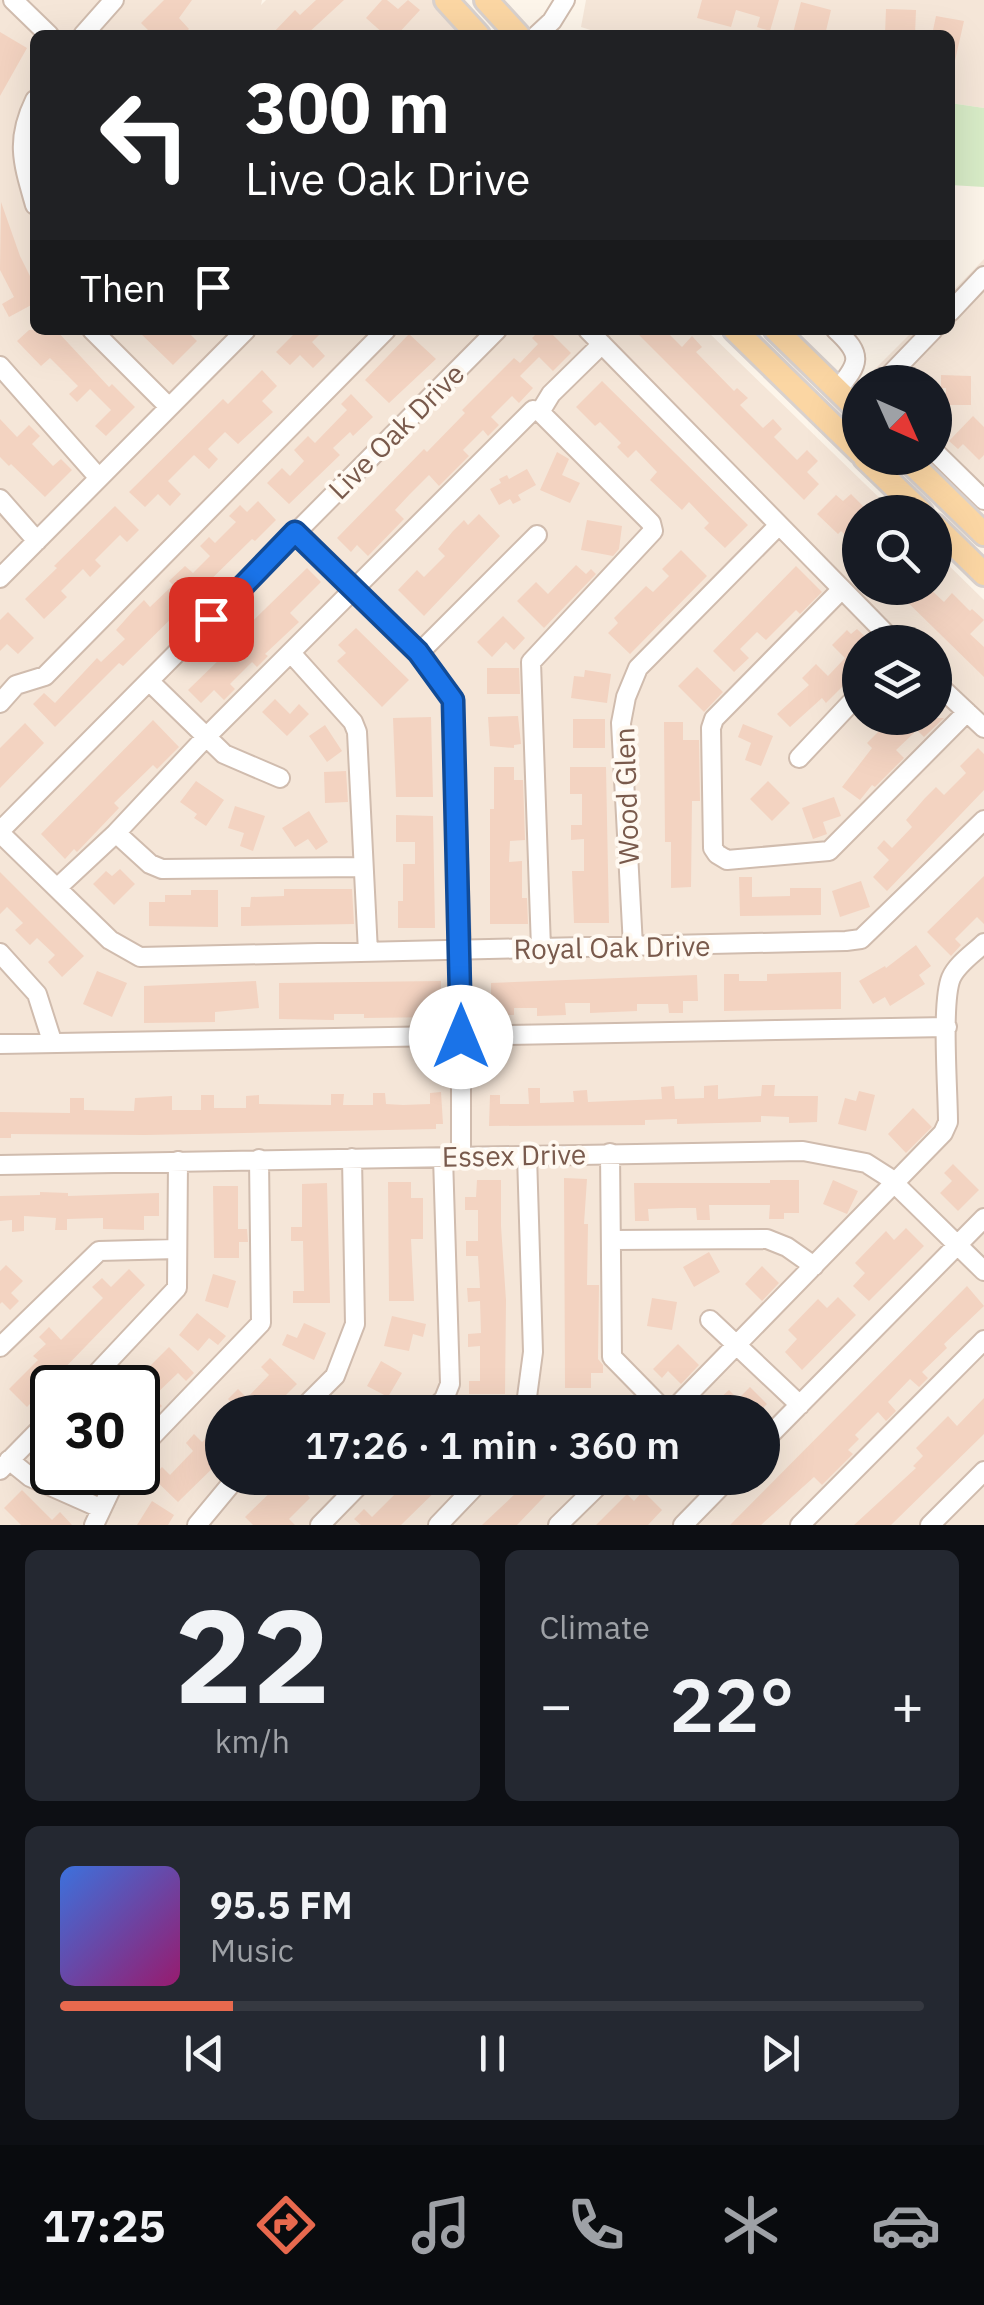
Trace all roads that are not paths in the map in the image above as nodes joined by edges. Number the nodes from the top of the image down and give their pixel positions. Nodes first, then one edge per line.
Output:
1 (13, 0) edge
2 (114, 0) edge
3 (446, 0) edge
4 (486, 0) edge
5 (565, 0) edge
6 (44, 30) edge
7 (87, 30) edge
8 (473, 30) edge
9 (513, 30) edge
10 (543, 30) edge
11 (30, 110) edge
12 (30, 186) edge
13 (984, 276) edge
14 (955, 307) edge
15 (97, 335) edge
16 (241, 335) edge
17 (381, 335) edge
18 (492, 335) edge
19 (593, 335) edge
20 (745, 335) edge
21 (781, 335) edge
22 (841, 335) edge
23 (927, 335) edge
24 (602, 344) junction
25 (899, 365) edge
26 (0, 366) edge
27 (837, 390) junction
28 (842, 395) edge
29 (169, 408) junction
30 (540, 412) junction
31 (842, 434) edge
32 (952, 469) edge
33 (883, 475) edge
34 (923, 475) edge
35 (99, 478) junction
36 (904, 495) edge
37 (0, 499) edge
38 (984, 500) edge
39 (778, 526) junction
40 (295, 532) junction
41 (538, 534) dead end
42 (984, 534) edge
43 (952, 539) edge
44 (38, 540) junction
45 (979, 560) edge
46 (0, 578) edge
47 (354, 590) junction
48 (842, 590) joint
49 (857, 605) edge
50 (877, 625) edge
51 (418, 652) junction
52 (291, 653) junction
53 (149, 682) junction
54 (952, 698) edge
55 (0, 703) edge
56 (842, 712) edge
57 (967, 712) junction
58 (984, 728) edge
59 (206, 737) junction
60 (800, 758) dead end
61 (280, 778) dead end
62 (984, 820) edge
63 (0, 832) edge
64 (116, 833) junction
65 (363, 866) junction
66 (57, 888) junction
67 (984, 943) edge
68 (633, 946) junction
69 (542, 948) junction
70 (461, 949) junction
71 (368, 952) junction
72 (0, 953) edge
73 (947, 1027) junction
74 (461, 1037) junction
75 (52, 1041) junction
76 (0, 1044) edge
77 (610, 1153) junction
78 (527, 1155) junction
79 (452, 1157) junction
80 (352, 1158) junction
81 (259, 1159) junction
82 (178, 1160) junction
83 (0, 1165) edge
84 (896, 1184) junction
85 (984, 1218) edge
86 (613, 1240) junction
87 (958, 1245) junction
88 (177, 1249) junction
89 (814, 1266) junction
90 (984, 1271) edge
91 (710, 1320) dead end
92 (984, 1340) edge
93 (736, 1344) junction
94 (0, 1347) edge
95 (104, 1365) edge
96 (317, 1395) edge
97 (446, 1395) edge
98 (527, 1395) edge
99 (650, 1395) edge
100 (685, 1395) edge
101 (800, 1405) junction
102 (780, 1425) edge
103 (160, 1427) edge
104 (30, 1439) edge
105 (5, 1465) edge
106 (984, 1472) edge
107 (222, 1495) edge
108 (349, 1495) edge
109 (467, 1495) edge
110 (589, 1495) edge
111 (712, 1495) edge
112 (97, 1516) edge
113 (198, 1525) edge
114 (320, 1525) edge
115 (438, 1525) edge
116 (558, 1525) edge
117 (683, 1525) edge
118 (800, 1525) edge
119 (930, 1525) edge

1 - 6 street
2 - 7 street
3 - 8 main road
4 - 9 main road
5 - 10 street
11 - 12 street
13 - 14 street
15 - 29 street
16 - 29 street
17 - 55 street
18 - 40 street, Live Oak Drive
19 - 24 street
20 - 31 main road
21 - 27 main road
22 - 27 street
23 - 25 street
24 - 30 street
24 - 39 street
26 - 35 street
27 - 28 main road
29 - 35 street
30 - 47 street
30 - 69 street
32 - 38 street
33 - 36 main road
34 - 42 main road
35 - 44 street
37 - 44 street
39 - 48 street
39 - 68 street, Wood Glen
40 - 47 street
40 - 53 street, Live Oak Drive
41 - 51 street
43 - 45 main road
44 - 46 street
47 - 51 street
47 - 52 street
48 - 57 street
49 - 50 street
51 - 70 street
52 - 59 street
52 - 65 street
53 - 59 street
53 - 63 street, Live Oak Drive
54 - 57 street
56 - 60 street
57 - 58 street
59 - 61 street
59 - 64 street
62 - 68 street, Royal Oak Drive
63 - 66 street, Royal Oak Drive
64 - 65 street
64 - 66 street
65 - 71 street
66 - 71 street, Royal Oak Drive
67 - 73 street
68 - 69 street, Royal Oak Drive
69 - 70 street, Royal Oak Drive
70 - 71 street, Royal Oak Drive
70 - 74 street
72 - 75 street
73 - 74 street
73 - 84 street
74 - 75 street
74 - 79 street
75 - 76 street
77 - 78 street, Essex Drive
77 - 84 street, Essex Drive
77 - 86 street
78 - 79 street, Essex Drive
78 - 98 street
79 - 80 street, Essex Drive
79 - 97 street
80 - 81 street, Essex Drive
80 - 96 street
81 - 82 street, Essex Drive
81 - 103 street
82 - 83 street, Essex Drive
82 - 88 street
84 - 87 street, Essex Drive
84 - 89 street
85 - 87 street
86 - 89 street
86 - 99 street
87 - 90 street, Essex Drive
87 - 101 street
88 - 94 street
88 - 95 street
89 - 93 street
91 - 93 street
92 - 118 street
93 - 100 street
93 - 101 street
101 - 102 street
104 - 105 street
105 - 112 street
106 - 119 street
107 - 113 street
108 - 114 street
109 - 115 street
110 - 116 street
111 - 117 street

